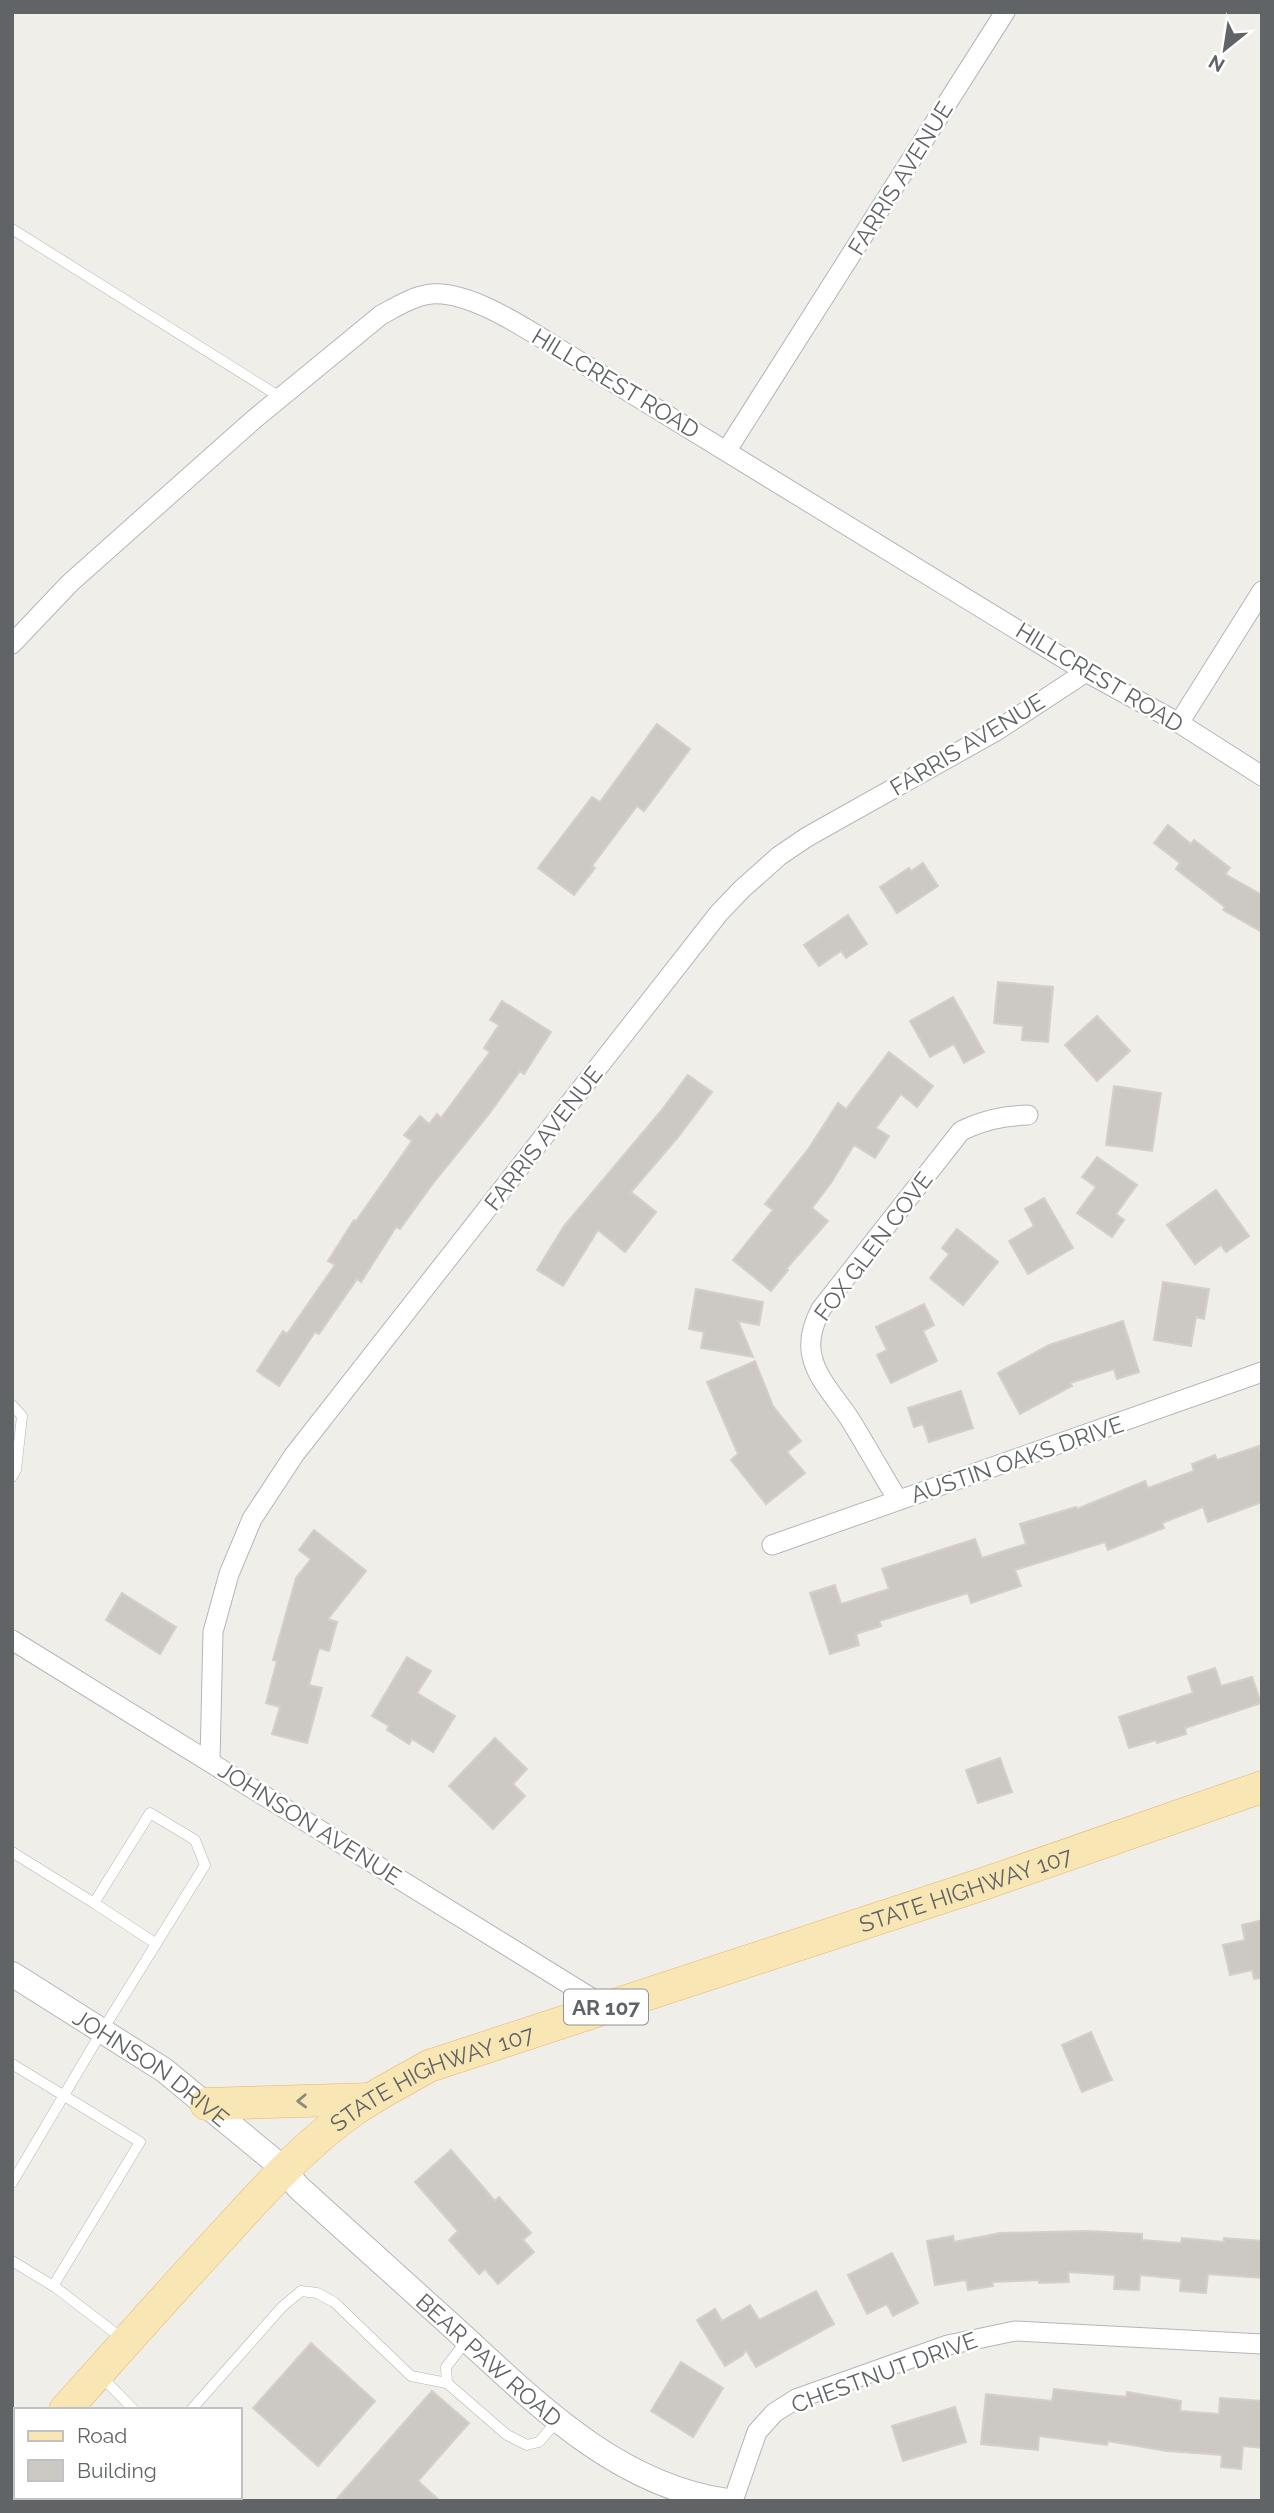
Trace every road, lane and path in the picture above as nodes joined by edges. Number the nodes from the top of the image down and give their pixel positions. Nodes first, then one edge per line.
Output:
1 (1005, 12) edge
2 (12, 229) edge
3 (281, 397) junction
4 (727, 450) junction
5 (1262, 591) edge
6 (12, 644) edge
7 (1086, 672) junction
8 (1179, 723) junction
9 (1262, 776) edge
10 (1028, 1115) dead end
11 (1262, 1372) edge
12 (12, 1405) edge
13 (12, 1477) edge
14 (898, 1500) junction
15 (772, 1545) dead end
16 (12, 1640) edge
17 (209, 1760) junction
18 (1262, 1787) edge
19 (12, 1852) edge
20 (94, 1903) junction
21 (155, 1943) junction
22 (12, 1974) edge
23 (606, 2007) junction
24 (102, 2031) junction
25 (12, 2064) edge
26 (65, 2096) junction
27 (370, 2099) junction
28 (206, 2105) junction
29 (284, 2169) junction
30 (12, 2183) edge
31 (12, 2261) edge
32 (53, 2286) junction
33 (467, 2340) junction
34 (126, 2342) junction
35 (1262, 2344) edge
36 (98, 2373) junction
37 (447, 2383) junction
38 (67, 2408) edge
39 (132, 2408) edge
40 (193, 2408) edge
41 (558, 2419) junction
42 (727, 2501) edge
43 (733, 2501) edge

1 - 4 street, FARRIS AVENUE
2 - 3 lane
3 - 4 street, HILLCREST ROAD
3 - 6 street, HILLCREST ROAD
4 - 7 street, HILLCREST ROAD
5 - 8 street
7 - 8 street, HILLCREST ROAD
7 - 17 street, FARRIS AVENUE
8 - 9 street, HILLCREST ROAD
10 - 14 street, FOX GLEN COVE
11 - 14 street, AUSTIN OAKS DRIVE
12 - 13 lane
14 - 15 street, AUSTIN OAKS DRIVE
16 - 17 street, JOHNSON AVENUE
17 - 23 street, JOHNSON AVENUE
18 - 23 main road, STATE HIGHWAY 107 / AR 107
19 - 20 lane
20 - 21 lane
20 - 21 lane
21 - 24 lane
22 - 24 street, JOHNSON DRIVE
23 - 27 main road, STATE HIGHWAY 107 / AR 107
24 - 26 lane
24 - 28 street, JOHNSON DRIVE
25 - 26 lane
26 - 30 lane
26 - 32 lane
27 -> 28 main road
27 - 29 main road, STATE HIGHWAY 107 / AR 107
28 - 29 street, JOHNSON DRIVE
29 - 33 street, BEAR PAW ROAD
29 - 34 main road, STATE HIGHWAY 107 / AR 107
31 - 32 lane
32 - 34 lane
33 - 37 lane
33 - 41 street, BEAR PAW ROAD
34 - 36 main road, STATE HIGHWAY 107 / AR 107
35 - 43 street, CHESTNUT DRIVE
36 - 38 main road, STATE HIGHWAY 107 / AR 107
36 - 39 lane
37 - 40 lane
37 - 41 lane
41 - 42 street, BEAR PAW ROAD

